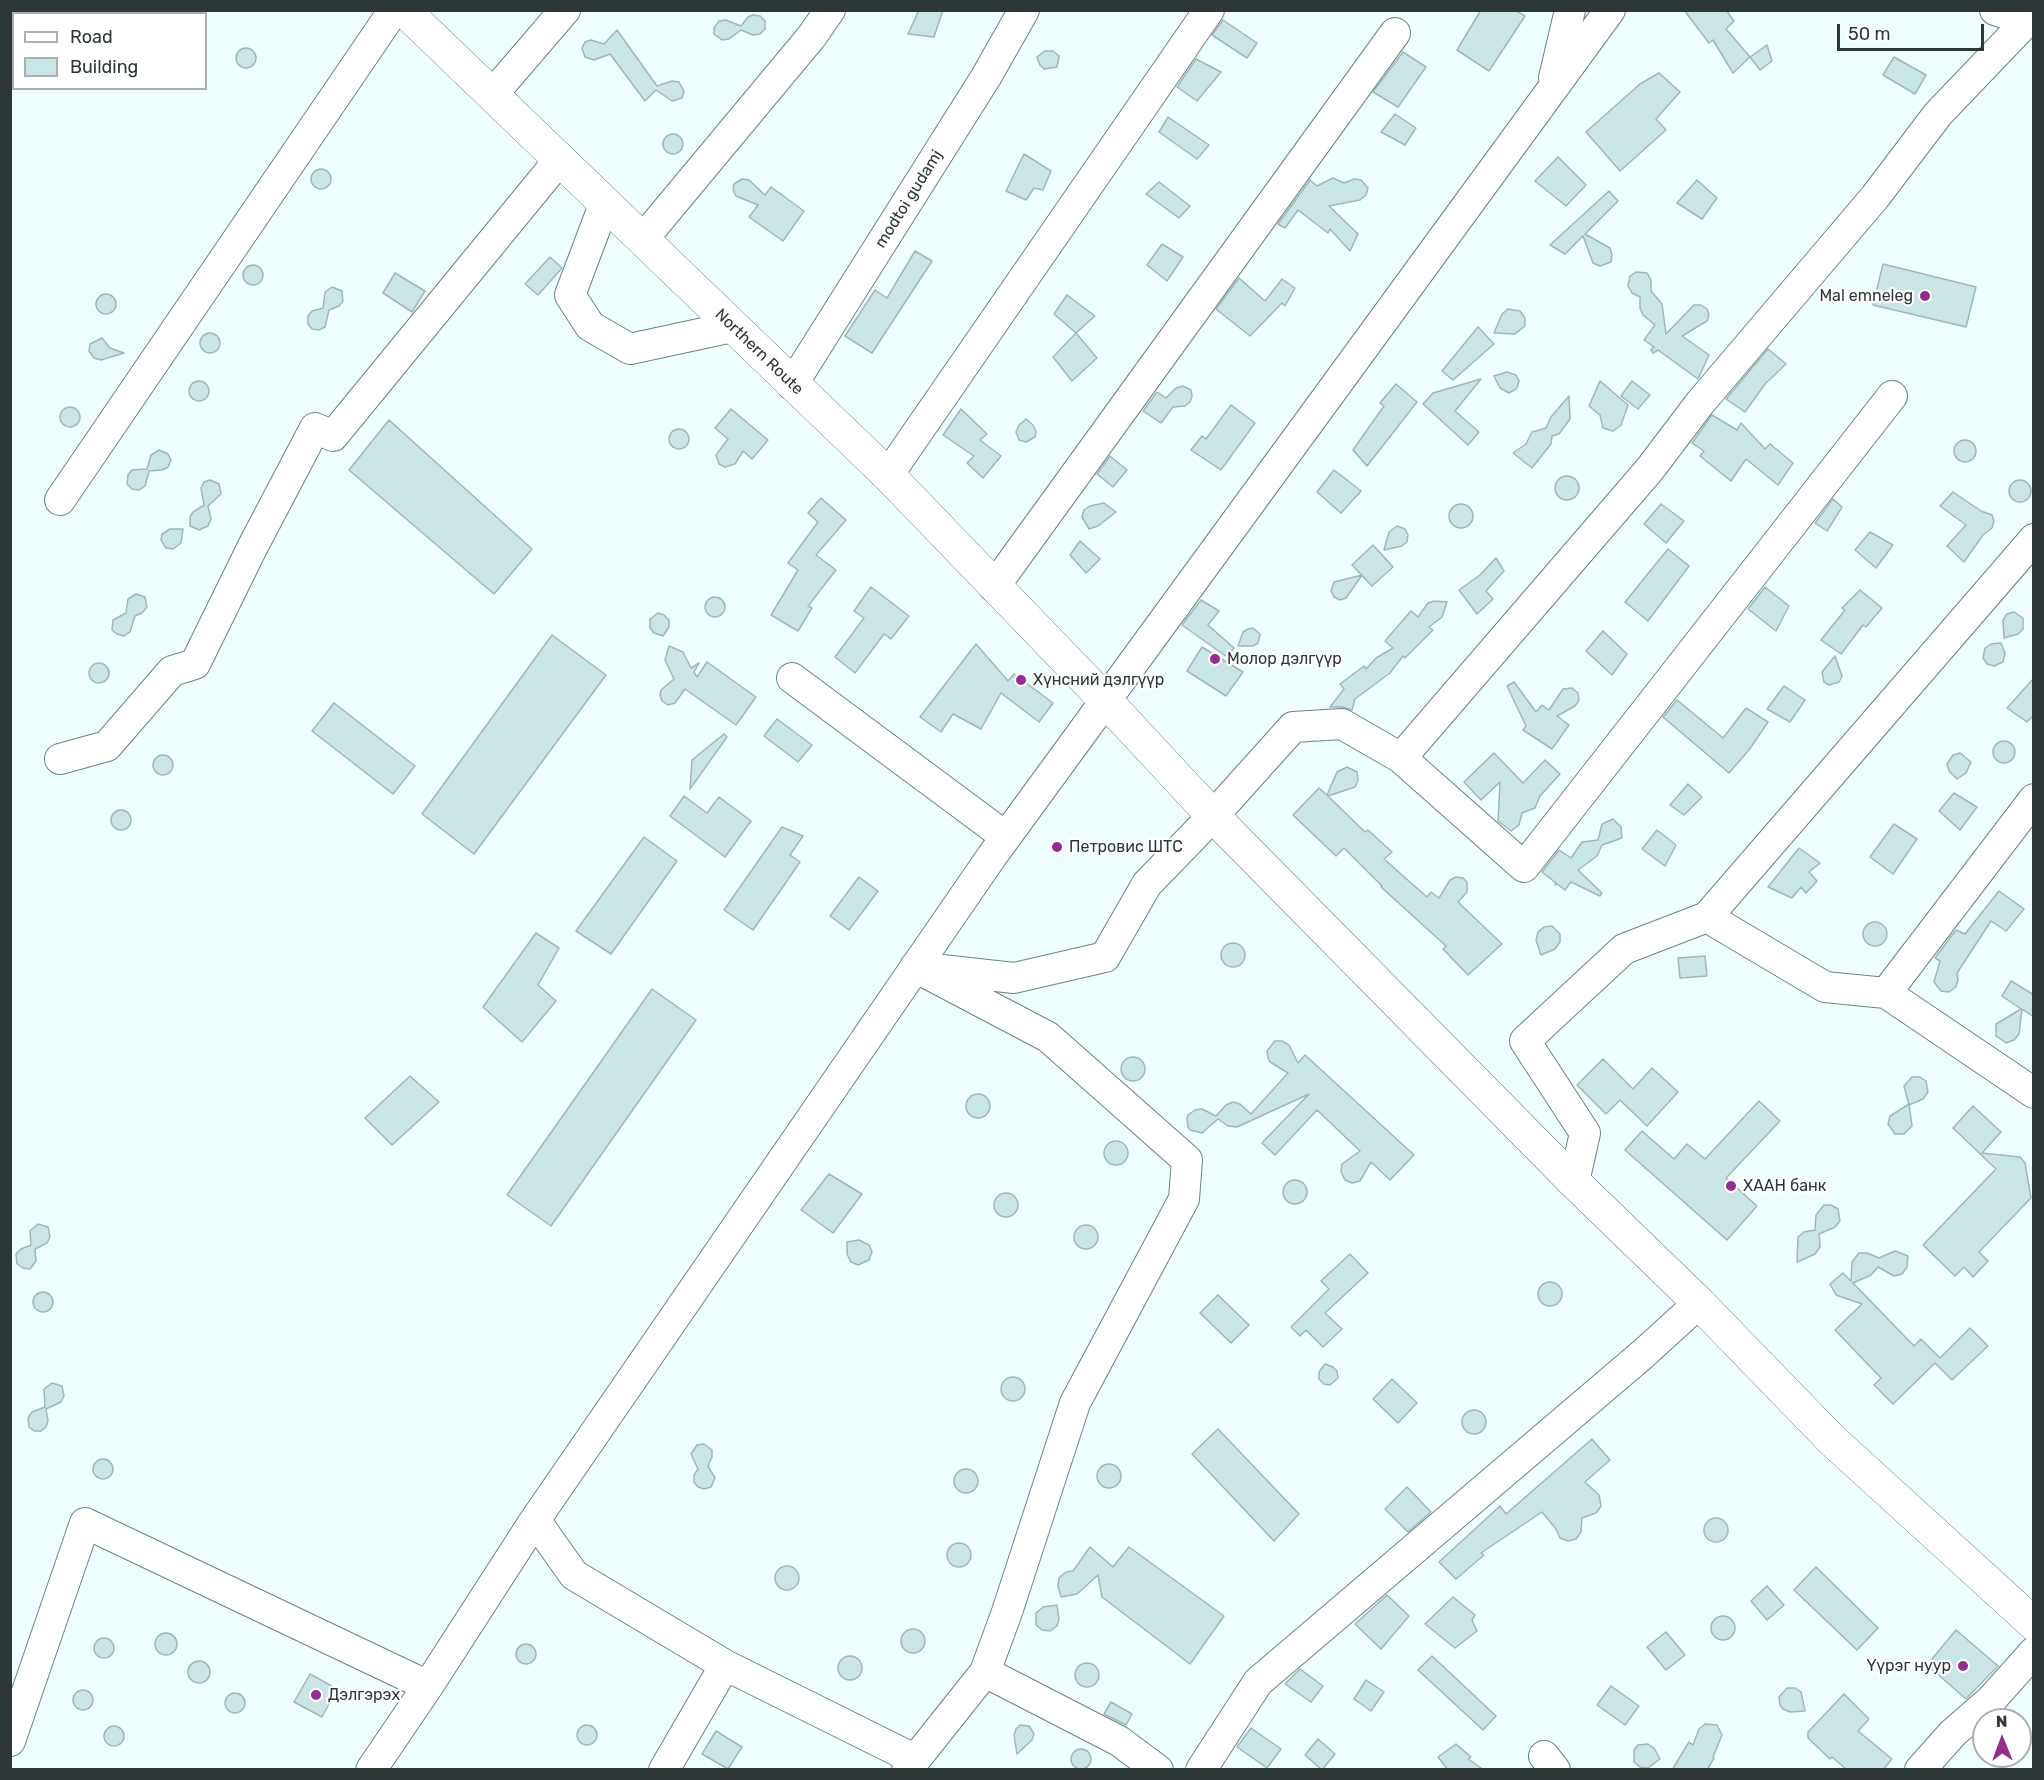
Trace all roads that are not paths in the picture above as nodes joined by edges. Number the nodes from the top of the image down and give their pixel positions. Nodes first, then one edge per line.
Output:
1 (394, 10) edge
2 (404, 10) edge
3 (565, 10) edge
4 (830, 10) edge
5 (1024, 10) edge
6 (1209, 10) edge
7 (1570, 10) edge
8 (1610, 10) edge
9 (1995, 10) edge
10 (2030, 22) edge
11 (1395, 33) dead end
12 (1551, 91) junction
13 (492, 95) junction
14 (560, 159) junction
15 (604, 205) junction
16 (643, 239) junction
17 (732, 327) junction
18 (792, 385) junction
19 (1892, 396) dead end
20 (888, 476) junction
21 (60, 500) dead end
22 (2034, 539) edge
23 (994, 587) junction
24 (792, 678) dead end
25 (1106, 701) junction
26 (1401, 758) junction
27 (60, 759) dead end
28 (2034, 799) edge
29 (1213, 816) junction
30 (1005, 837) junction
31 (1707, 917) junction
32 (915, 967) junction
33 (1886, 993) junction
34 (2034, 1093) edge
35 (1574, 1182) junction
36 (1699, 1303) junction
37 (536, 1520) junction
38 (2034, 1624) edge
39 (2034, 1652) edge
40 (725, 1665) junction
41 (985, 1672) junction
42 (428, 1686) junction
43 (10, 1741) edge
44 (1126, 1760) edge
45 (910, 1764) edge
46 (371, 1770) edge
47 (664, 1770) edge
48 (1158, 1770) edge
49 (1201, 1770) edge
50 (1920, 1770) edge

1 - 21 street
2 - 13 highway, Northern Route
3 - 13 street
4 - 16 street
5 - 18 street, modtoi gudamj
6 - 20 street
7 - 12 street
8 - 12 street
9 - 10 street
10 - 26 street
11 - 23 street
12 - 25 street
13 - 14 highway, Northern Route
14 - 15 highway, Northern Route
14 - 27 street
15 - 16 highway, Northern Route
15 - 17 street
16 - 17 highway, Northern Route
17 - 18 highway, Northern Route
18 - 20 highway, Northern Route
19 - 26 street
20 - 23 highway, Northern Route
22 - 31 street
23 - 25 highway, Northern Route
24 - 30 street
25 - 29 highway, Northern Route
25 - 30 street
26 - 29 street
28 - 33 street
29 - 32 street
29 - 35 highway, Northern Route
30 - 32 street
31 - 33 street
31 - 35 street
32 - 37 street
32 - 41 street
33 - 34 street
35 - 36 highway, Northern Route
36 - 38 highway, Northern Route
36 - 49 street
37 - 40 street
37 - 42 street
39 - 50 street
40 - 45 street
40 - 47 street
41 - 44 street
41 - 45 street
42 - 43 street
42 - 46 street
44 - 48 street

